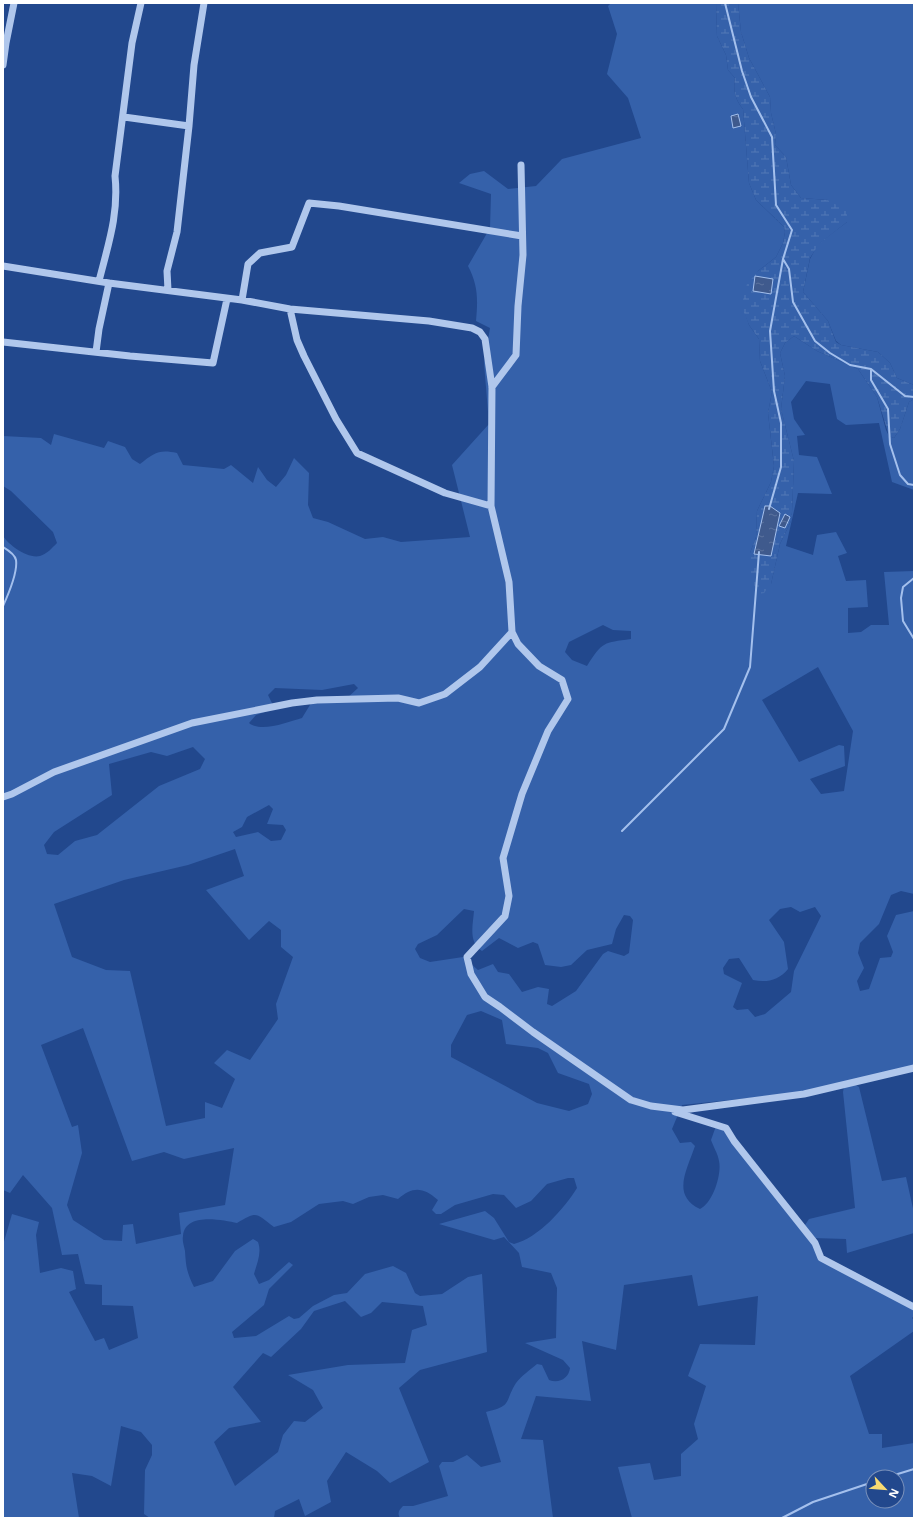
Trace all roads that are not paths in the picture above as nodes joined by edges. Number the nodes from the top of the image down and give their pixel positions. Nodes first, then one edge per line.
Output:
1 (14, 3) edge
2 (142, 3) edge
3 (204, 3) edge
4 (3, 65) edge
5 (124, 118) junction
6 (189, 126) junction
7 (521, 165) dead end
8 (522, 236) junction
9 (3, 266) edge
10 (99, 281) junction
11 (109, 282) junction
12 (168, 290) junction
13 (227, 298) junction
14 (242, 300) junction
15 (290, 309) junction
16 (3, 342) edge
17 (96, 352) junction
18 (492, 387) junction
19 (491, 506) junction
20 (512, 632) junction
21 (3, 797) edge
22 (914, 1068) edge
23 (651, 1106) junction
24 (914, 1307) edge

1 - 4 street
2 - 5 street
3 - 6 street
5 - 6 street
5 - 10 street
6 - 12 street
7 - 8 street
8 - 14 street
8 - 18 street
9 - 10 street
10 - 11 street
11 - 12 street
11 - 17 street
12 - 13 street
13 - 14 street
13 - 17 street
14 - 15 street
15 - 18 street
15 - 19 street
16 - 17 street
18 - 19 street
19 - 20 street
20 - 21 street
20 - 23 street
22 - 23 street
23 - 24 street

